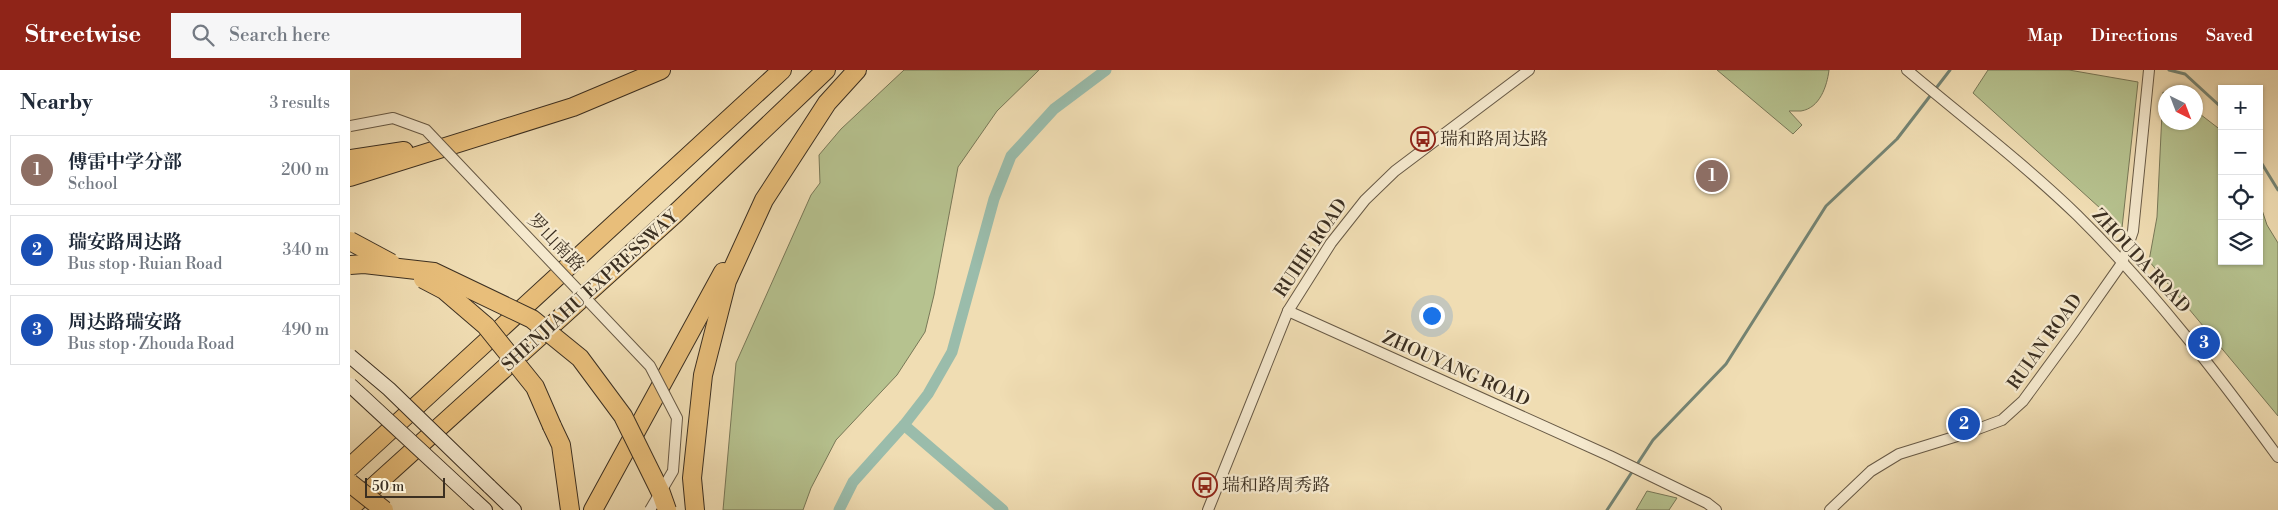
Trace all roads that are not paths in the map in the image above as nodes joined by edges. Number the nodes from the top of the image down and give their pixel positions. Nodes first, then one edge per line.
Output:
1 (661, 70) edge
2 (782, 70) edge
3 (826, 70) edge
4 (857, 70) edge
5 (1528, 70) edge
6 (1907, 70) edge
7 (2149, 70) edge
8 (350, 126) edge
9 (495, 130) junction
10 (350, 159) edge
11 (350, 178) edge
12 (764, 200) junction
13 (350, 241) edge
14 (2122, 263) junction
15 (350, 265) edge
16 (1288, 311) junction
17 (350, 356) edge
18 (350, 385) edge
19 (2278, 457) edge
20 (350, 466) edge
21 (350, 483) edge
22 (350, 508) edge
23 (384, 510) edge
24 (485, 510) edge
25 (514, 510) edge
26 (570, 510) edge
27 (592, 510) edge
28 (650, 510) edge
29 (667, 510) edge
30 (695, 510) edge
31 (1208, 510) edge
32 (1716, 510) edge
33 (1830, 510) edge

1 - 9 highway
2 - 20 highway, SHENJIAHU EXPRESSWAY
3 - 22 highway, SHENJIAHU EXPRESSWAY
4 - 12 highway
5 - 16 street, RUIHE ROAD
6 - 14 street, ZHOUDA ROAD
7 - 14 street, RUIAN ROAD
8 - 28 street, 罗山南路, bridge
9 - 10 highway
9 - 11 highway
12 - 27 highway
12 - 30 highway
13 - 26 highway, bridge
14 - 19 street, ZHOUDA ROAD
14 - 33 street, RUIAN ROAD
15 - 29 highway, bridge
16 - 31 street, RUIHE ROAD
16 - 32 street, ZHOUYANG ROAD
17 - 25 main road, bridge
18 - 24 main road, bridge
21 - 23 highway, bridge

